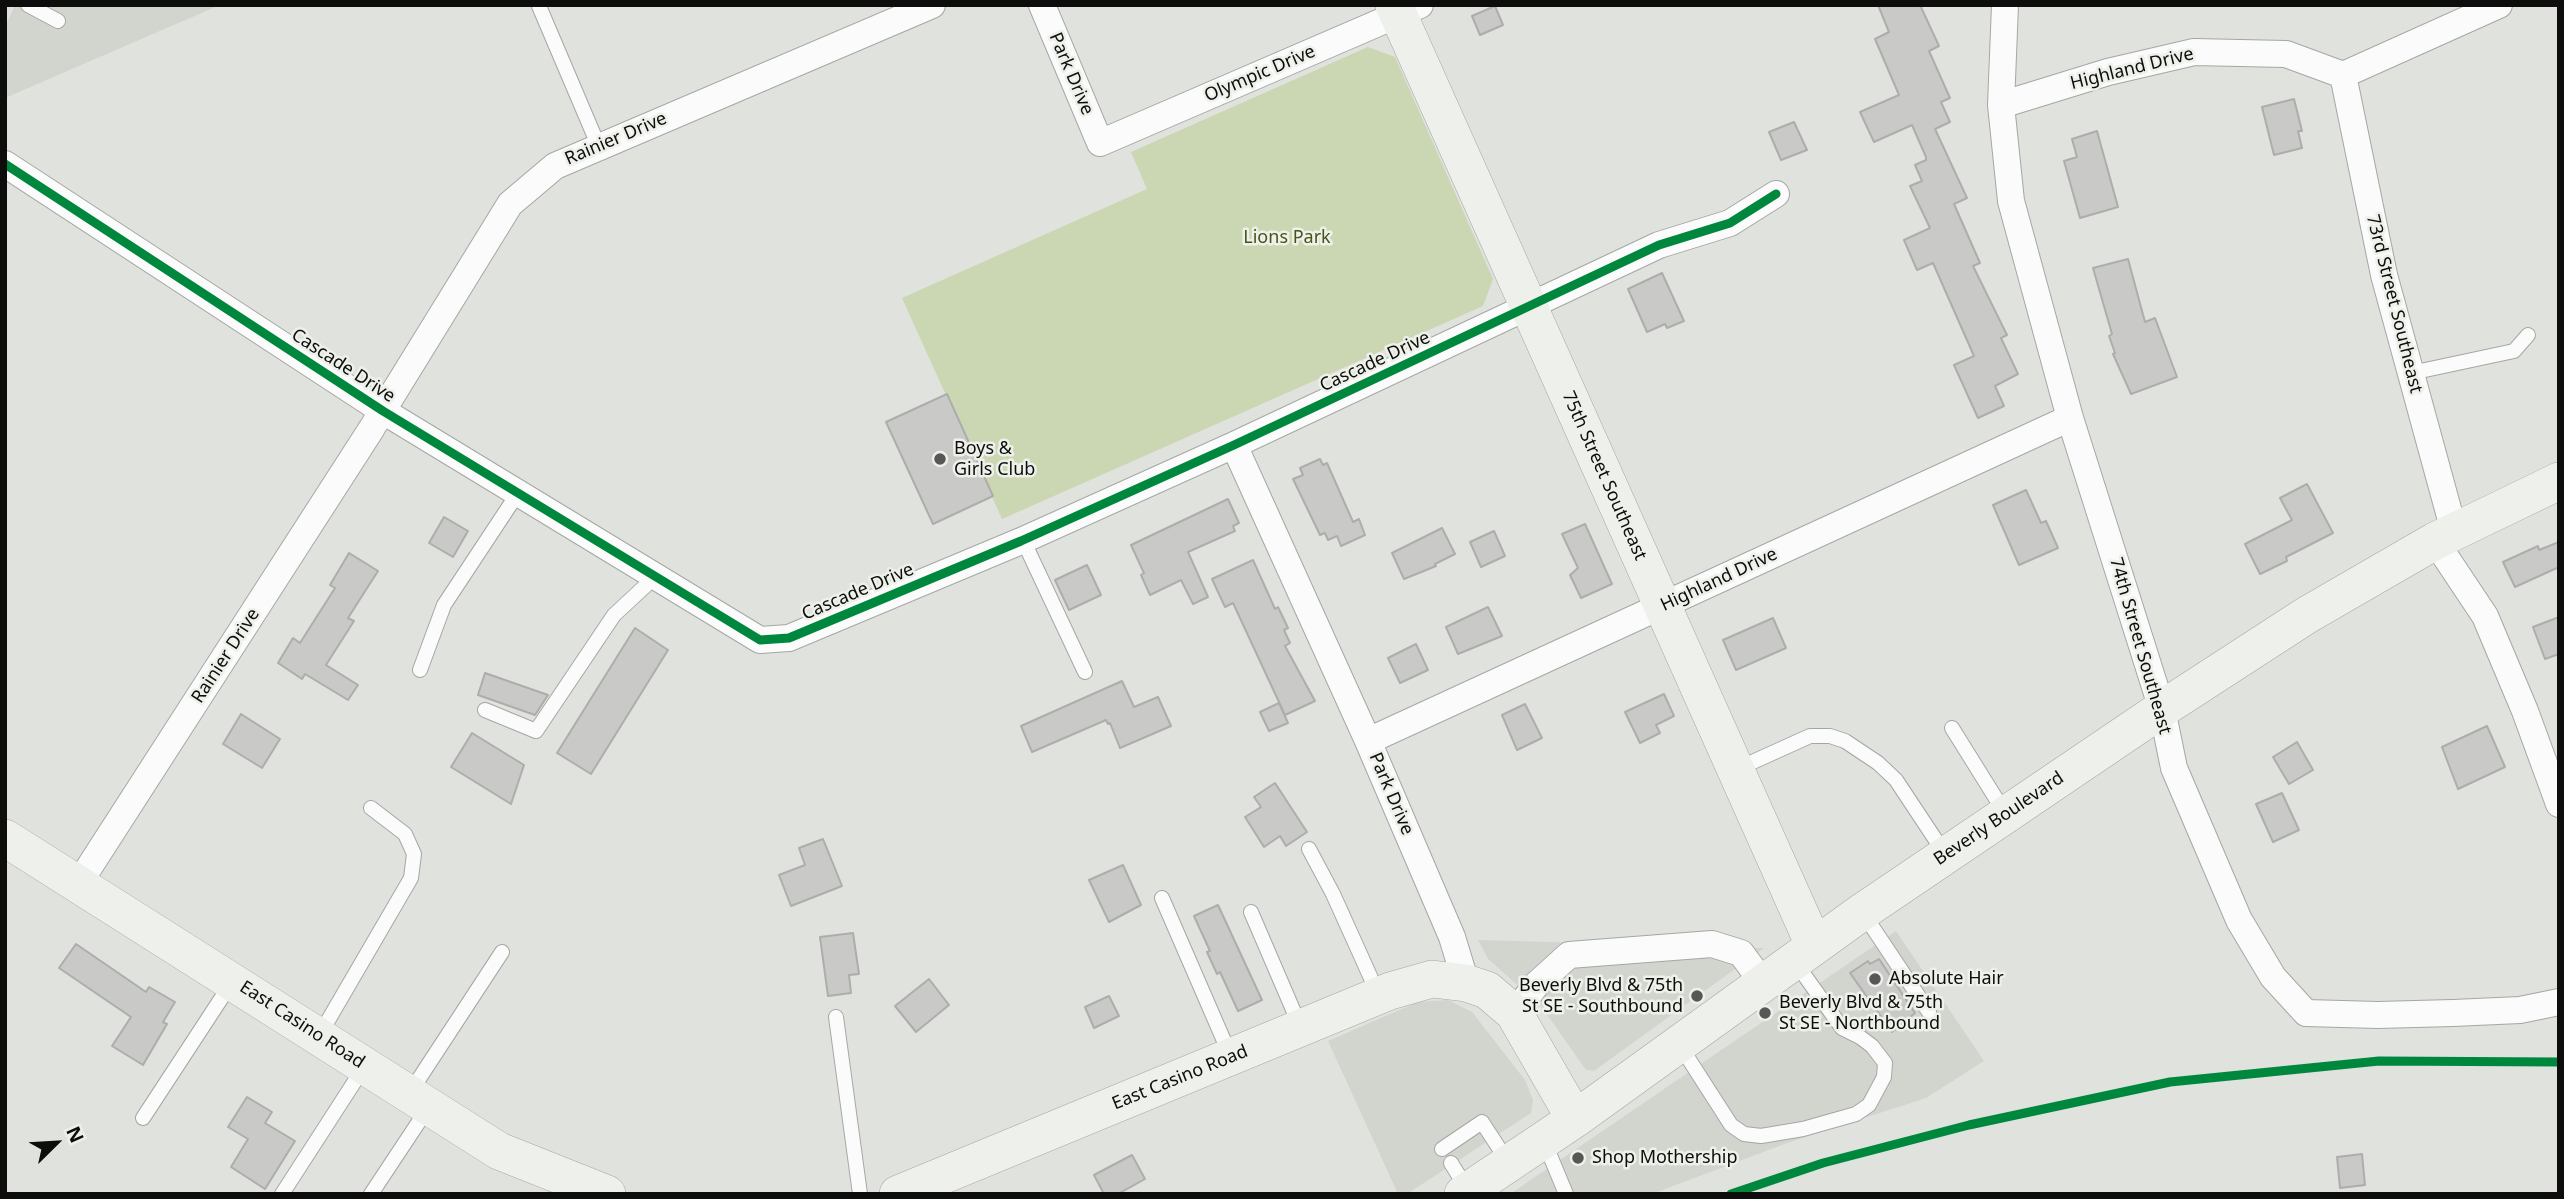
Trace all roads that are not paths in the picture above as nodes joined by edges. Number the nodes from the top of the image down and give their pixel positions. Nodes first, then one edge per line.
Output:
1 (28, 5) edge
2 (932, 5) edge
3 (1042, 5) edge
4 (2005, 5) edge
5 (2499, 5) edge
6 (539, 6) edge
7 (1404, 8) edge
8 (58, 21) dead end
9 (2343, 75) junction
10 (2001, 105) junction
11 (1100, 143) joint
12 (599, 147) junction
13 (5, 164) edge
14 (1776, 194) dead end
15 (1528, 307) junction
16 (2528, 335) dead end
17 (2411, 373) junction
18 (2070, 418) junction
19 (376, 421) junction
20 (1234, 445) junction
21 (2559, 481) edge
22 (519, 493) junction
23 (2445, 536) junction
24 (1023, 540) junction
25 (656, 576) junction
26 (1662, 606) junction
27 (420, 670) dead end
28 (1085, 671) dead end
29 (2162, 709) junction
30 (485, 710) dead end
31 (1952, 728) dead end
32 (1368, 741) junction
33 (1735, 770) junction
34 (2559, 804) edge
35 (371, 808) dead end
36 (2006, 815) junction
37 (5, 838) edge
38 (1309, 849) dead end
39 (1945, 856) junction
40 (79, 883) junction
41 (1162, 898) dead end
42 (1251, 912) dead end
43 (1862, 912) junction
44 (502, 952) dead end
45 (1804, 953) junction
46 (233, 981) junction
47 (1466, 983) junction
48 (1763, 983) junction
49 (1379, 996) junction
50 (2559, 1002) edge
51 (1929, 1012) dead end
52 (1514, 1013) junction
53 (836, 1017) dead end
54 (1301, 1028) junction
55 (318, 1036) junction
56 (1679, 1044) junction
57 (1231, 1057) junction
58 (365, 1066) junction
59 (419, 1100) junction
60 (143, 1118) dead end
61 (1575, 1119) junction
62 (1544, 1140) junction
63 (1442, 1149) dead end
64 (1509, 1163) junction
65 (1461, 1182) edge
66 (282, 1194) edge
67 (371, 1194) edge
68 (607, 1194) edge
69 (860, 1194) edge
70 (898, 1194) edge
71 (1566, 1194) edge

1 - 8 lane
2 - 12 street, Rainier Drive
3 - 11 street, Park Drive
4 - 10 street, 74th Street Southeast
5 - 9 street
6 - 12 lane
7 - 11 street, Olympic Drive
7 - 15 street, 75th Street Southeast
9 - 10 street, Highland Drive
9 - 17 street, 73rd Street Southeast
10 - 18 street, 74th Street Southeast
12 - 19 street, Rainier Drive
13 - 19 street, Cascade Drive
14 - 15 street, Cascade Drive
15 - 20 street, Cascade Drive
15 - 26 street, 75th Street Southeast
16 - 17 lane
17 - 23 street, 73rd Street Southeast
18 - 26 street, Highland Drive
18 - 29 street, 74th Street Southeast
19 - 22 street, Cascade Drive
19 - 40 street, Rainier Drive
20 - 24 street, Cascade Drive
20 - 32 street, Park Drive
21 - 23 street, Beverly Boulevard
22 - 25 street, Cascade Drive
22 - 27 lane
23 - 29 street, Beverly Boulevard
23 - 34 street, 73rd Street Southeast
24 - 25 street, Cascade Drive
24 - 28 lane
25 - 30 lane
26 - 32 street, Highland Drive
26 - 33 street, 75th Street Southeast
29 - 36 street, Beverly Boulevard
29 - 50 street, 74th Street Southeast
31 - 36 lane
32 - 47 street, Park Drive
33 - 39 lane
33 - 45 street, 75th Street Southeast
35 - 55 lane
36 - 39 street, Beverly Boulevard
37 - 40 street, East Casino Road
38 - 49 lane
39 - 43 street, Beverly Boulevard
40 - 46 street, East Casino Road
41 - 57 lane
42 - 54 lane
43 - 45 street, Beverly Boulevard
43 - 51 lane
44 - 59 lane
45 - 48 street, Beverly Boulevard
45 - 56 lane
46 - 55 street, East Casino Road
46 - 60 lane
47 - 49 street, East Casino Road
47 - 52 street
48 - 52 street
48 - 56 street, Beverly Boulevard
49 - 54 street, East Casino Road
52 - 61 street
53 - 69 lane
54 - 57 street, East Casino Road
55 - 58 street, East Casino Road
56 - 61 street, Beverly Boulevard
57 - 70 street, East Casino Road
58 - 59 street, East Casino Road
58 - 66 lane
59 - 67 lane
59 - 68 street, East Casino Road
61 - 62 street, Beverly Boulevard
62 - 64 street, Beverly Boulevard
62 - 71 lane
63 - 64 lane
64 - 65 street, Beverly Boulevard

